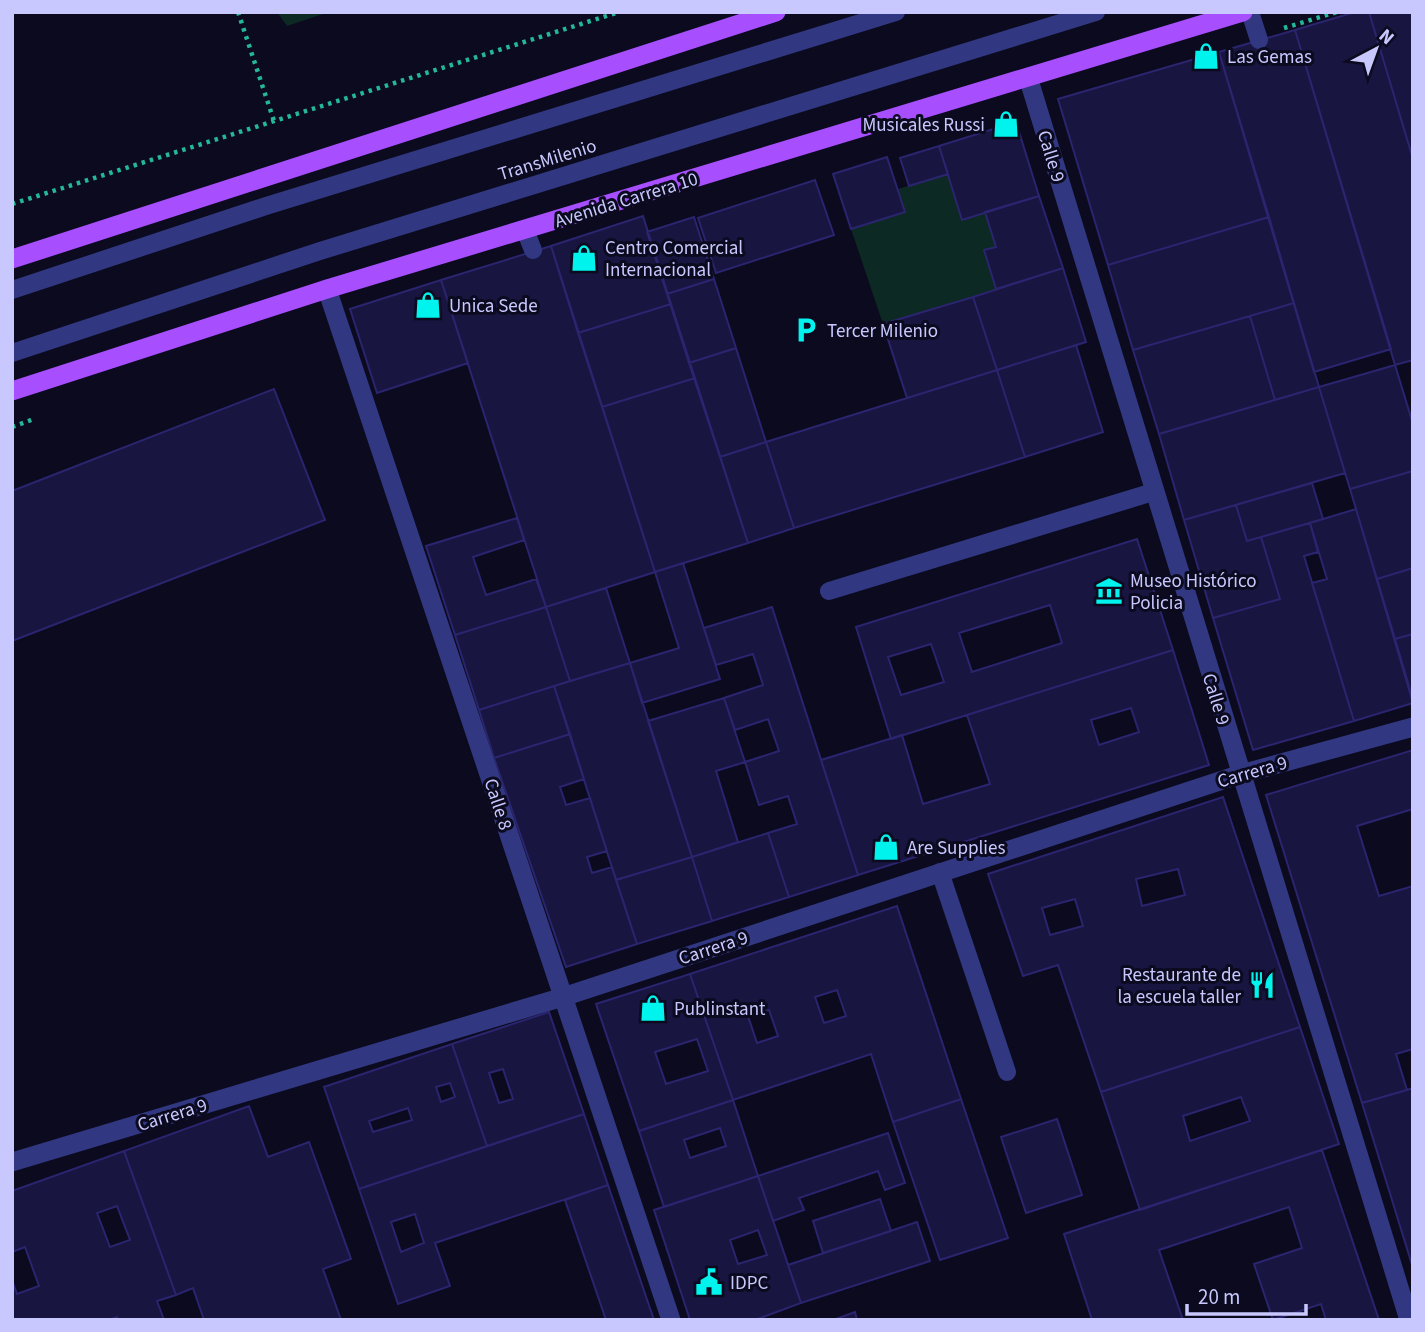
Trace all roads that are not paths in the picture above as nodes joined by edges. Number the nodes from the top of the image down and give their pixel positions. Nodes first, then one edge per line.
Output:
1 (776, 12) edge
2 (896, 12) edge
3 (1096, 12) edge
4 (1242, 12) edge
5 (1250, 12) edge
6 (1259, 40) dead end
7 (1028, 77) junction
8 (525, 230) junction
9 (533, 250) dead end
10 (12, 259) edge
11 (327, 289) junction
12 (12, 290) edge
13 (12, 353) edge
14 (12, 391) edge
15 (1153, 492) junction
16 (828, 592) dead end
17 (1413, 727) edge
18 (1241, 774) junction
19 (940, 872) junction
20 (563, 997) junction
21 (1007, 1072) dead end
22 (12, 1162) edge
23 (671, 1320) edge
24 (1409, 1320) edge

1 - 10 main road
2 - 12 lane, TransMilenio
3 - 13 lane, TransMilenio
4 - 7 main road, Avenida Carrera 10
5 - 6 lane
7 - 8 main road, Avenida Carrera 10
7 - 15 street, Calle 9
8 - 9 lane
8 - 11 main road, Avenida Carrera 10
11 - 14 main road, Avenida Carrera 10
11 - 20 street, Calle 8
15 - 16 lane
15 - 18 street, Calle 9
17 - 18 street, Carrera 9
18 - 19 street, Carrera 9
18 - 24 street, Calle 9
19 - 20 street, Carrera 9
19 - 21 lane
20 - 22 street, Carrera 9
20 - 23 street, Calle 8

